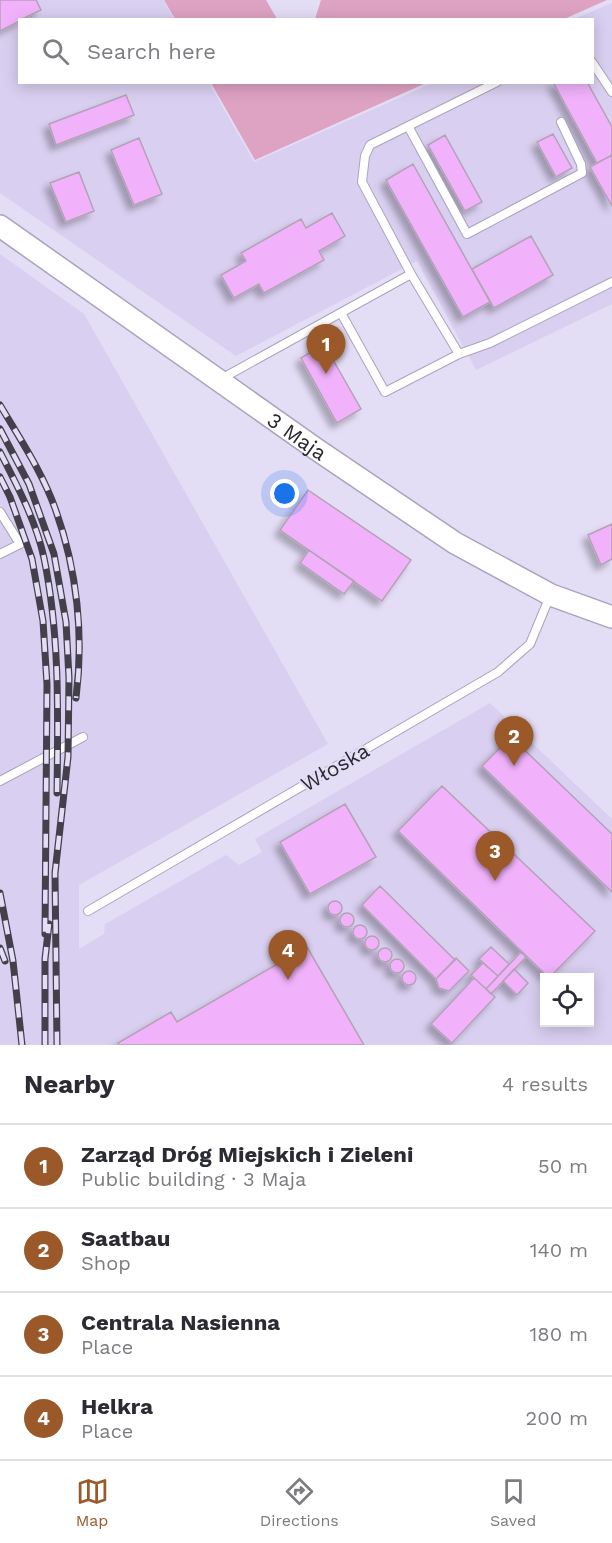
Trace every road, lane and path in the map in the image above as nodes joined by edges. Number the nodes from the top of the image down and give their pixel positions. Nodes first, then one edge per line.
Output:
1 (594, 65) edge
2 (493, 84) edge
3 (612, 92) edge
4 (561, 122) dead end
5 (408, 126) junction
6 (0, 226) edge
7 (411, 274) junction
8 (612, 282) edge
9 (341, 313) junction
10 (459, 354) junction
11 (220, 380) junction
12 (0, 512) edge
13 (0, 554) edge
14 (551, 595) junction
15 (612, 617) edge
16 (83, 737) dead end
17 (0, 780) edge
18 (88, 911) dead end

1 - 3 lane
2 - 5 lane
4 - 5 lane
5 - 7 lane
6 - 11 street, 3 Maja
7 - 9 lane
7 - 10 lane
8 - 10 lane
9 - 10 lane
9 - 11 lane
11 - 14 street, 3 Maja
12 - 13 lane
14 - 15 street, 3 Maja
14 - 18 lane, Włoska
16 - 17 lane

